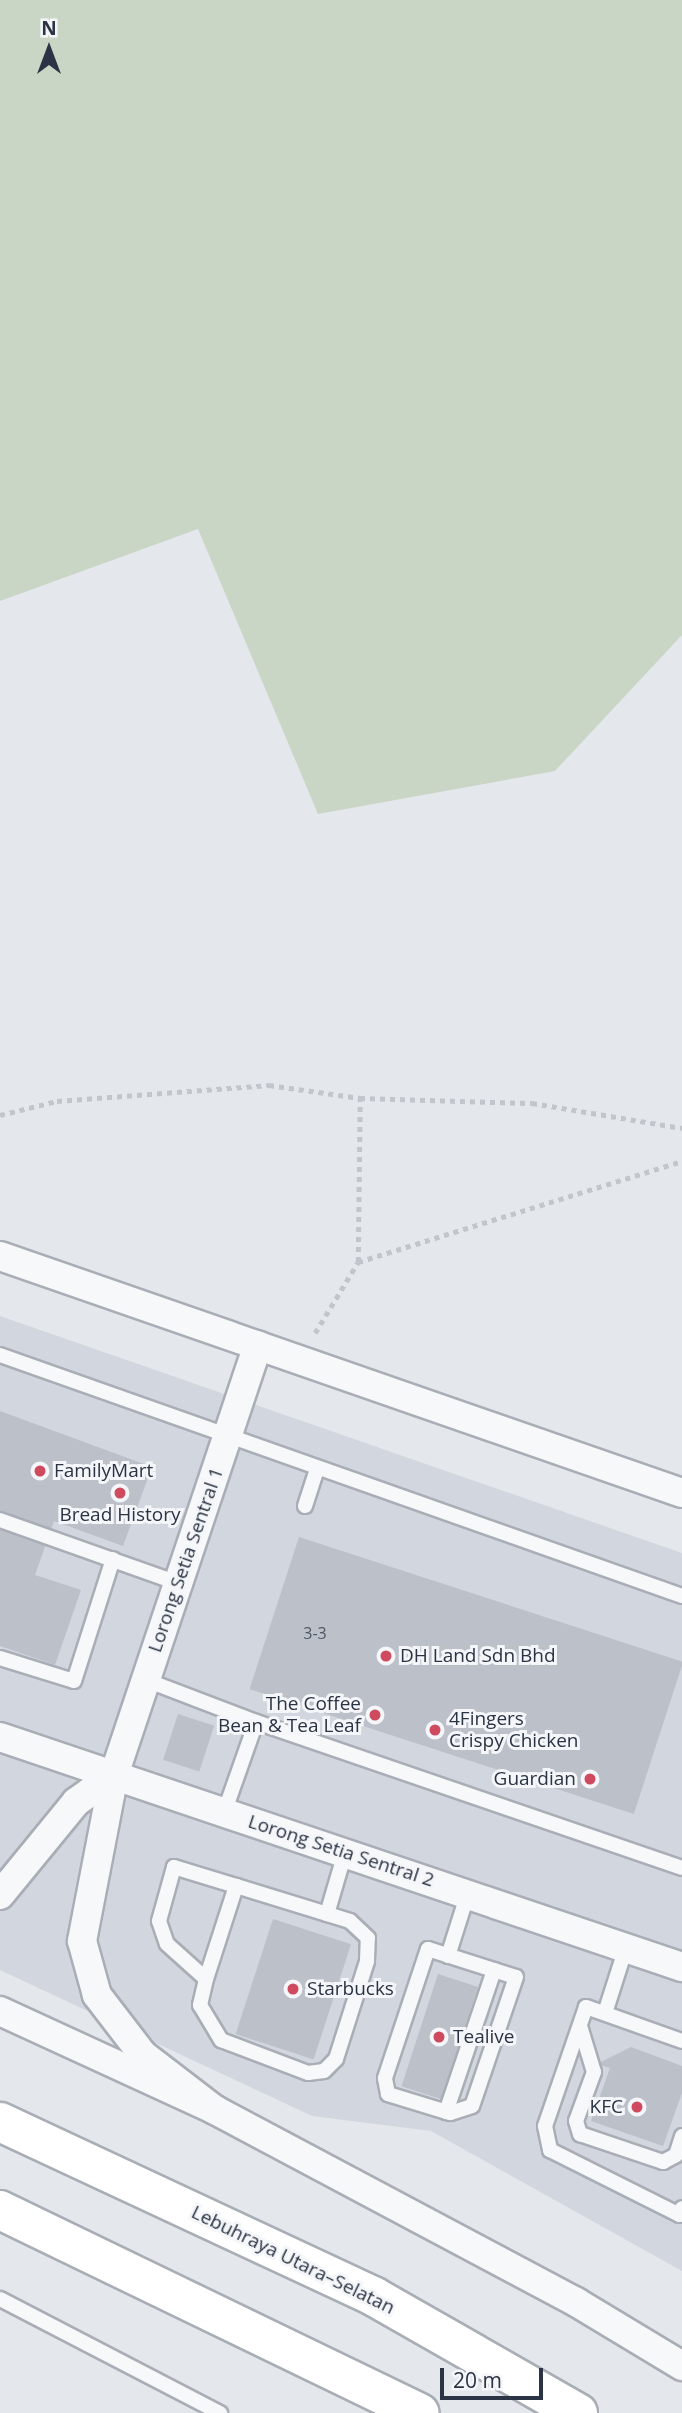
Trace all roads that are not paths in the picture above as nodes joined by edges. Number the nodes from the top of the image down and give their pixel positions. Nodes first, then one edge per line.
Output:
1 (0, 1255) edge
2 (258, 1345) junction
3 (0, 1355) edge
4 (227, 1438) junction
5 (317, 1469) junction
6 (682, 1493) edge
7 (306, 1506) dead end
8 (0, 1520) edge
9 (113, 1559) junction
10 (178, 1583) junction
11 (682, 1596) edge
12 (0, 1658) edge
13 (146, 1680) junction
14 (256, 1722) junction
15 (0, 1737) edge
16 (114, 1775) junction
17 (225, 1813) junction
18 (345, 1853) junction
19 (682, 1868) edge
20 (236, 1886) junction
21 (468, 1893) junction
22 (0, 1895) edge
23 (327, 1914) junction
24 (625, 1947) junction
25 (448, 1956) junction
26 (682, 1967) edge
27 (494, 1970) junction
28 (206, 1979) junction
29 (0, 2011) edge
30 (605, 2013) junction
31 (580, 2026) junction
32 (682, 2041) edge
33 (215, 2110) junction
34 (446, 2112) junction
35 (0, 2122) edge
36 (682, 2136) edge
37 (682, 2208) edge
38 (0, 2210) edge
39 (0, 2299) edge
40 (682, 2366) edge
41 (220, 2413) edge
42 (420, 2413) edge
43 (578, 2413) edge

1 - 2 street
2 - 4 street, Lorong Setia Sentral 1
2 - 6 street
3 - 4 lane
4 - 5 lane
4 - 10 street, Lorong Setia Sentral 1
5 - 7 lane
5 - 11 lane
8 - 9 lane
9 - 10 lane
9 - 12 lane
10 - 13 street, Lorong Setia Sentral 1
13 - 14 lane
13 - 16 street, Lorong Setia Sentral 1
14 - 17 lane
14 - 19 lane
15 - 16 street, Lorong Setia Sentral 2
16 - 17 street, Lorong Setia Sentral 2
16 - 22 street
16 - 33 street, Lorong Setia Sentral 1
17 - 18 street, Lorong Setia Sentral 2
18 - 21 street, Lorong Setia Sentral 2
18 - 23 lane
20 - 23 lane
20 - 28 lane
20 - 28 lane
21 - 24 street, Lorong Setia Sentral 2
21 - 25 lane
23 - 28 lane
24 - 26 street, Lorong Setia Sentral 2
24 - 30 lane
25 - 27 lane
25 - 34 lane
27 - 34 lane
27 - 34 lane
29 - 33 street
30 - 31 lane
30 - 32 lane
31 - 36 lane
31 - 37 lane
33 - 40 street
35 - 43 highway, Lebuhraya Utara–Selatan
38 - 42 highway
39 - 41 lane

